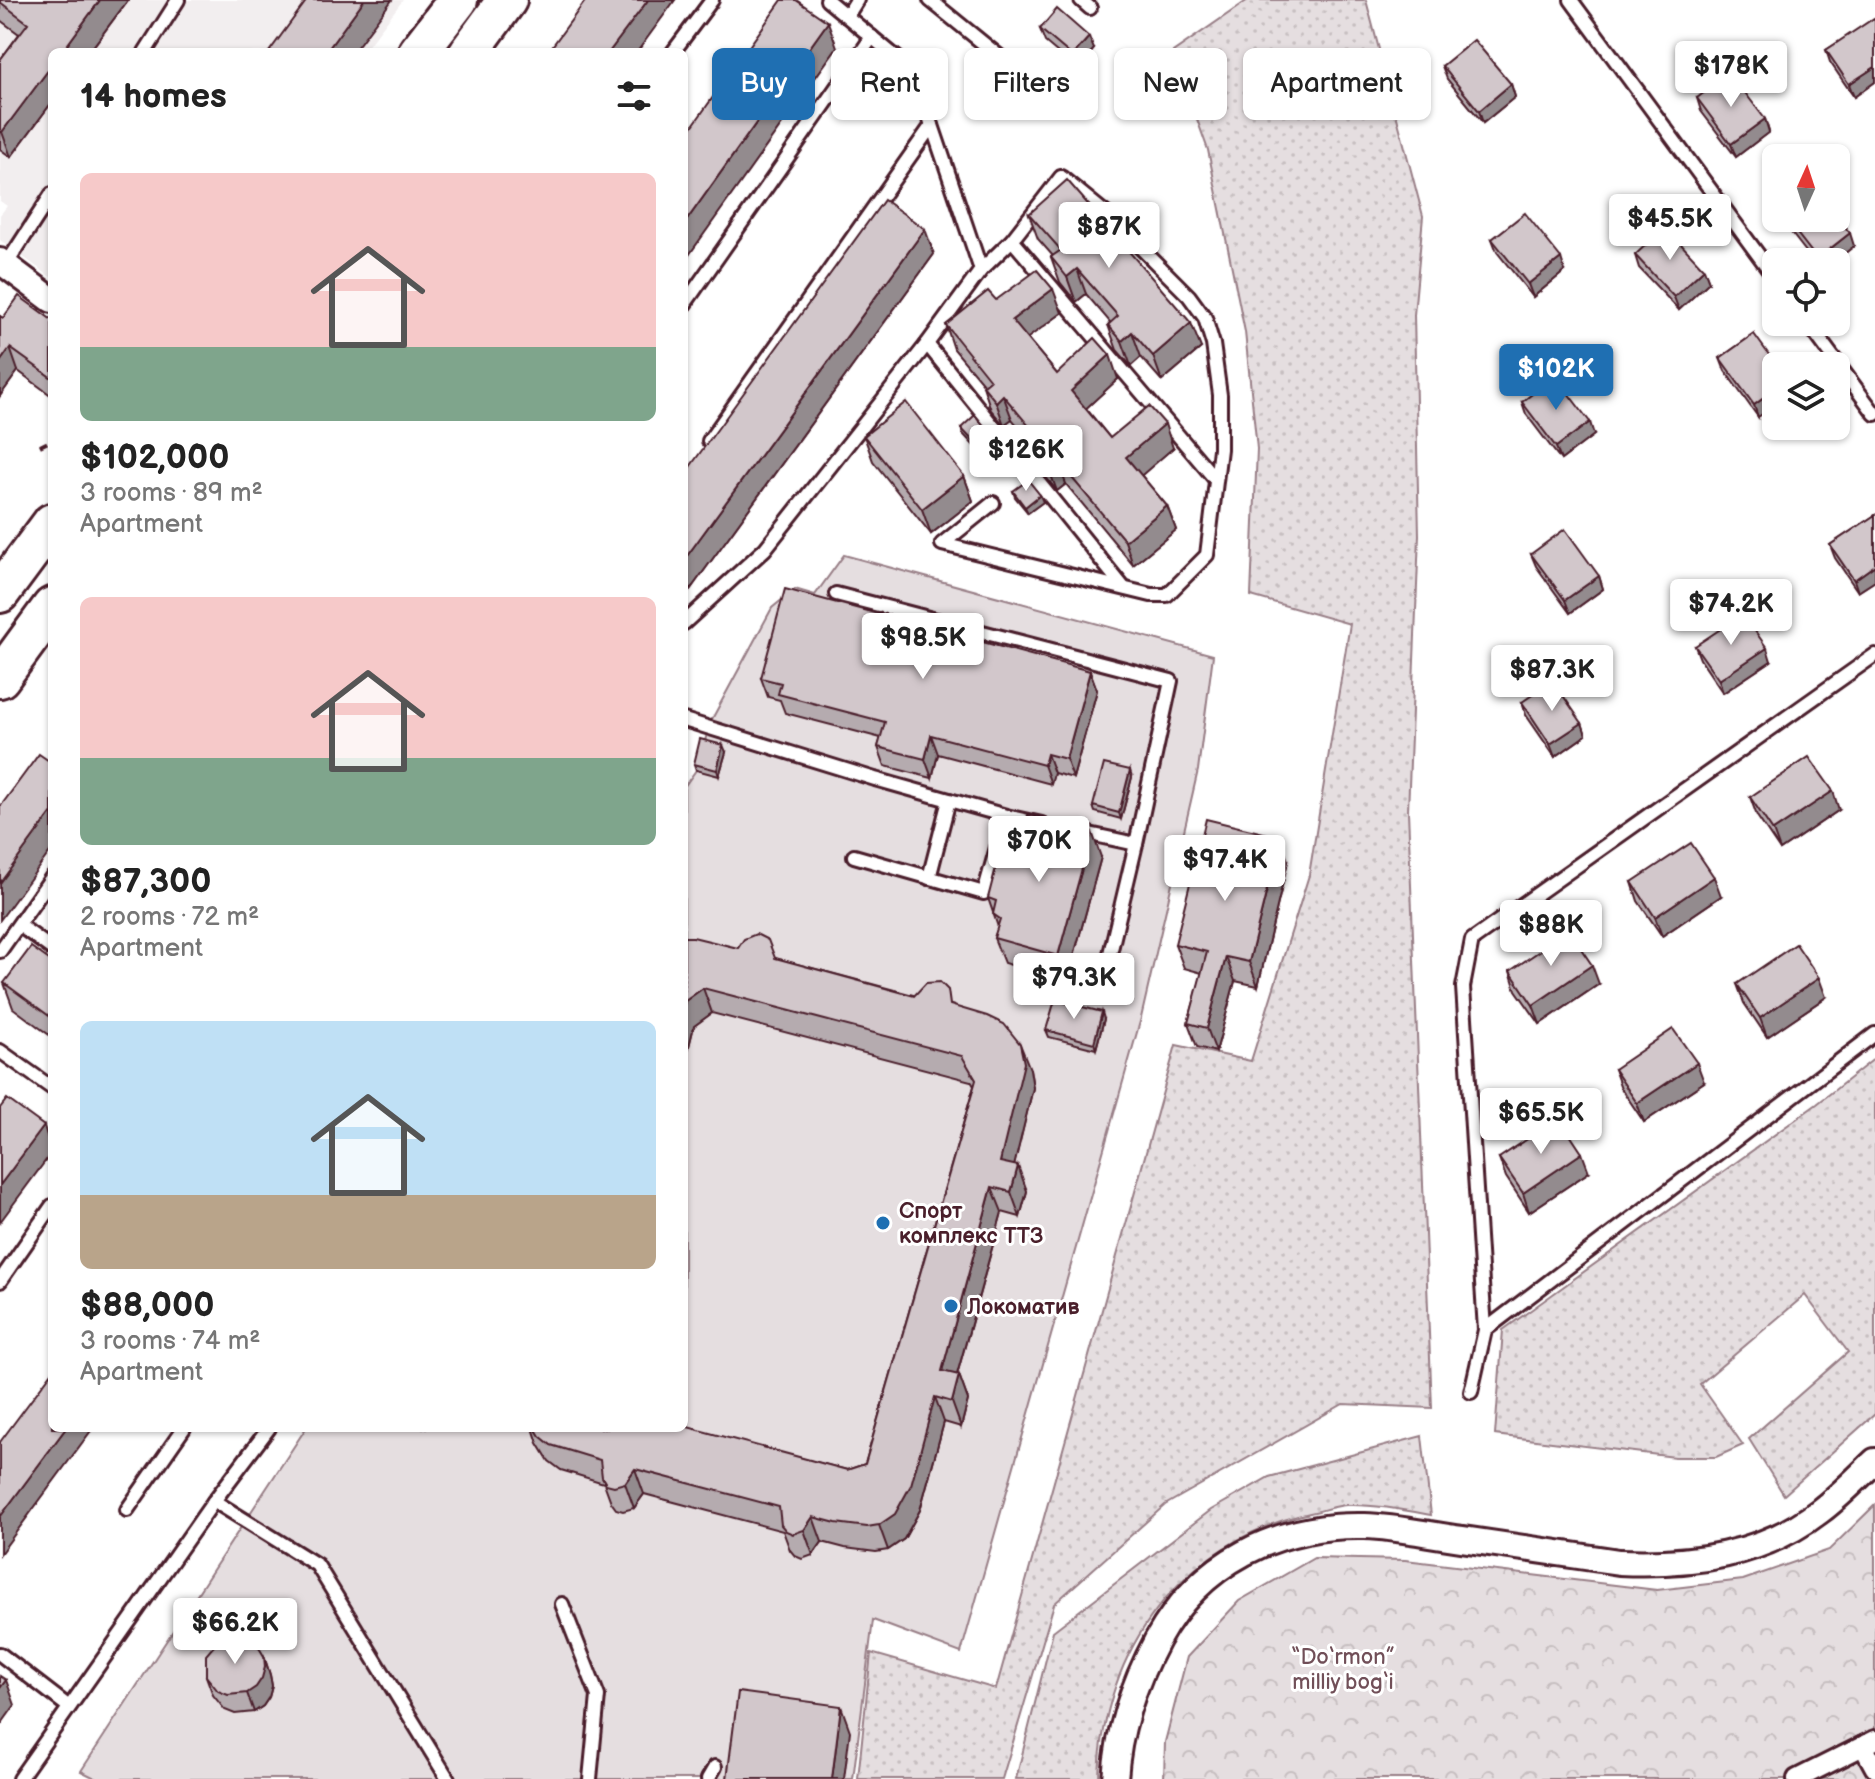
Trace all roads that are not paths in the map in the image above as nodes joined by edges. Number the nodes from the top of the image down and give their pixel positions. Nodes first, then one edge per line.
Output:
1 (178, 0) edge
2 (458, 0) edge
3 (507, 0) edge
4 (712, 0) edge
5 (827, 0) edge
6 (857, 0) edge
7 (930, 0) edge
8 (1571, 0) edge
9 (847, 16) junction
10 (872, 37) junction
11 (148, 48) edge
12 (421, 48) edge
13 (472, 48) edge
14 (676, 48) edge
15 (989, 48) edge
16 (932, 125) junction
17 (48, 200) edge
18 (1012, 240) junction
19 (1762, 260) edge
20 (2, 267) edge
21 (981, 270) junction
22 (48, 297) edge
23 (688, 299) edge
24 (1817, 336) edge
25 (927, 344) junction
26 (1875, 414) edge
27 (702, 451) edge
28 (1216, 480) junction
29 (993, 503) dead end
30 (48, 528) edge
31 (1123, 587) junction
32 (0, 593) edge
33 (836, 594) dead end
34 (48, 612) edge
35 (688, 619) edge
36 (1875, 655) edge
37 (0, 678) edge
38 (688, 721) edge
39 (949, 800) junction
40 (1006, 816) junction
41 (1050, 825) edge
42 (1064, 828) edge
43 (1136, 844) junction
44 (854, 856) dead end
45 (929, 878) junction
46 (48, 883) edge
47 (19, 925) junction
48 (48, 946) edge
49 (0, 951) edge
50 (1100, 996) dead end
51 (1875, 1034) edge
52 (0, 1051) edge
53 (48, 1085) edge
54 (48, 1212) edge
55 (0, 1281) edge
56 (1485, 1330) junction
57 (1471, 1392) dead end
58 (181, 1432) edge
59 (266, 1432) edge
60 (1875, 1461) edge
61 (214, 1501) junction
62 (127, 1510) dead end
63 (562, 1604) dead end
64 (0, 1654) edge
65 (69, 1707) junction
66 (1869, 1743) edge
67 (1875, 1768) edge
68 (19, 1779) edge
69 (448, 1779) edge
70 (590, 1779) edge
71 (1115, 1779) edge
72 (1797, 1779) edge

1 - 11 lane
2 - 12 main road
3 - 13 main road
4 - 14 lane
5 - 9 lane
6 - 9 lane
7 - 15 lane
8 - 19 lane
9 - 10 lane
10 - 16 lane
10 - 23 lane
16 - 21 lane
16 - 27 lane
17 - 20 lane
18 - 21 lane
18 - 28 lane
18 - 28 lane
20 - 22 street
21 - 25 lane
24 - 26 lane
25 - 31 lane
25 - 35 lane
28 - 31 lane
29 - 31 lane
30 - 32 main road
33 - 43 lane
34 - 37 main road
36 - 56 lane
38 - 39 lane
39 - 40 lane
39 - 45 lane
40 - 41 lane
40 - 45 lane
42 - 43 lane
43 - 50 lane
44 - 45 lane
46 - 47 lane
47 - 48 lane
47 - 49 lane
51 - 56 lane
52 - 53 lane
54 - 55 lane
56 - 57 lane
58 - 62 lane
59 - 61 lane
60 - 71 street
61 - 65 lane
61 - 69 lane
63 - 70 lane
64 - 65 lane
65 - 68 lane
66 - 67 street
66 - 72 street

